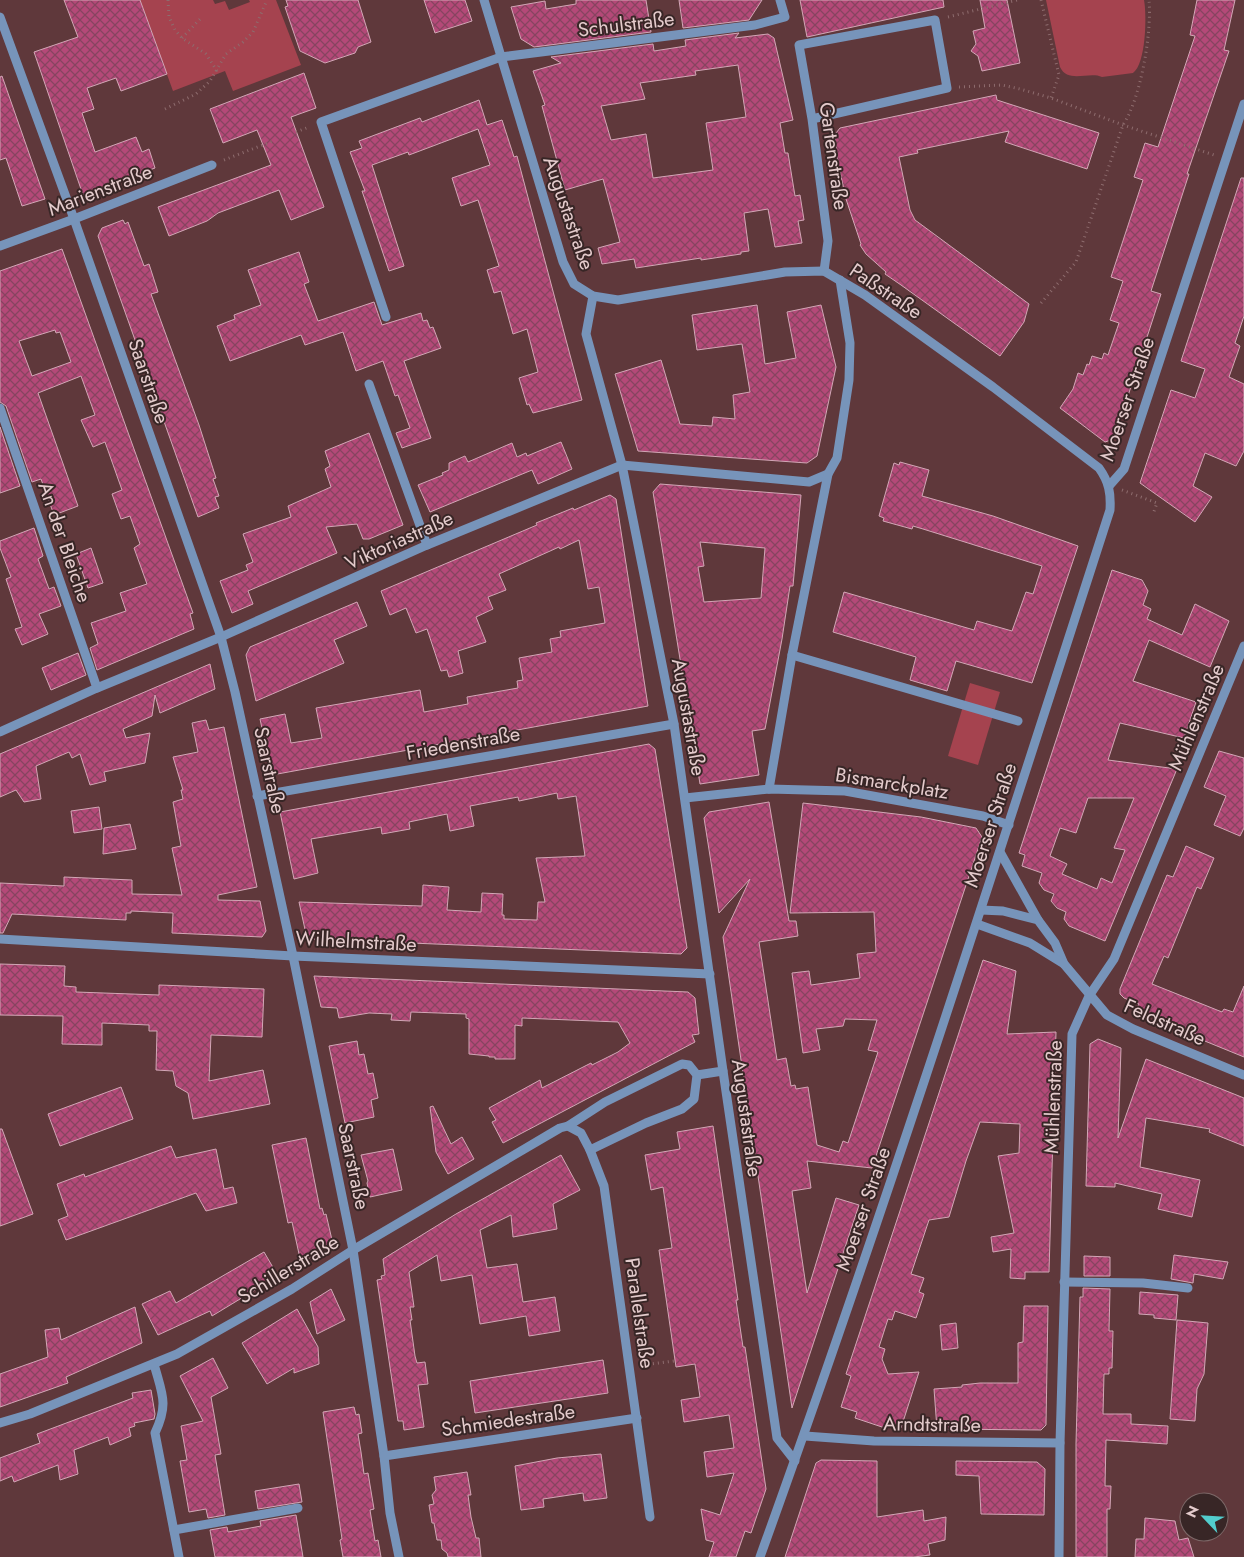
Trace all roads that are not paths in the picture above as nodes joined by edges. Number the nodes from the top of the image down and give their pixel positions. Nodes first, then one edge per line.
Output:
1 (484, 0) edge
2 (780, 0) edge
3 (0, 17) edge
4 (500, 57) junction
5 (1244, 104) edge
6 (812, 119) junction
7 (212, 165) road end
8 (74, 220) junction
9 (0, 246) edge
10 (824, 271) junction
11 (840, 280) junction
12 (592, 296) junction
13 (386, 317) dead end
14 (368, 384) dead end
15 (0, 408) edge
16 (622, 465) junction
17 (828, 474) junction
18 (1109, 486) junction
19 (427, 545) junction
20 (221, 638) junction
21 (1244, 646) edge
22 (792, 655) junction
23 (97, 688) junction
24 (1018, 721) dead end
25 (674, 724) junction
26 (0, 732) edge
27 (769, 788) junction
28 (257, 796) junction
29 (685, 798) junction
30 (1008, 825) junction
31 (1000, 852) junction
32 (981, 910) junction
33 (1038, 920) junction
34 (977, 924) junction
35 (0, 940) edge
36 (293, 956) junction
37 (1064, 964) junction
38 (710, 974) junction
39 (1089, 996) junction
40 (723, 1071) junction
41 (697, 1075) junction
42 (1244, 1075) edge
43 (568, 1126) junction
44 (590, 1150) junction
45 (353, 1250) junction
46 (1064, 1282) junction
47 (1188, 1288) dead end
48 (154, 1364) junction
49 (636, 1418) junction
50 (0, 1424) edge
51 (805, 1436) junction
52 (1060, 1443) junction
53 (384, 1456) junction
54 (795, 1460) junction
55 (298, 1508) dead end
56 (650, 1517) dead end
57 (174, 1530) junction
58 (179, 1557) edge
59 (399, 1557) edge
60 (760, 1557) edge
61 (1059, 1557) edge

1 - 4 street, Augustastraße
2 - 4 street, Schulstraße
3 - 8 street, Saarstraße
4 - 12 street, Augustastraße
4 - 13 street
5 - 18 street, Moerser Straße
6 - 6 street, Gartenstraße
6 - 10 street, Gartenstraße
7 - 8 street, Marienstraße
8 - 9 street, Marienstraße
8 - 20 street, Saarstraße
10 - 11 street, Paßstraße
10 - 12 street, Paßstraße
11 - 17 street
11 - 18 street, Paßstraße
12 - 16 street, Augustastraße
14 - 19 street
15 - 23 street, An der Bleiche
16 - 17 street, Viktoriastraße
16 - 19 street, Viktoriastraße
16 - 25 street, Augustastraße
17 - 22 street
18 - 30 street, Moerser Straße
19 - 20 street, Viktoriastraße
20 - 23 street, Viktoriastraße
20 - 28 street, Saarstraße
21 - 39 street, Mühlenstraße
22 - 24 street
22 - 27 street
23 - 26 street, Viktoriastraße
25 - 28 street, Friedenstraße
25 - 29 street, Augustastraße
27 - 29 street, Bismarckplatz
27 - 30 street, Bismarckplatz
28 - 36 street, Saarstraße
29 - 38 street, Augustastraße
30 - 31 street, Moerser Straße
31 - 32 street, Moerser Straße
31 - 33 street, Feldstraße
32 - 33 street
32 - 34 street, Moerser Straße
33 - 37 street, Feldstraße
34 - 37 street, Feldstraße
34 - 51 street, Moerser Straße
35 - 36 street, Wilhelmstraße
36 - 38 street, Wilhelmstraße
36 - 45 street, Saarstraße
37 - 39 street, Feldstraße
38 - 40 street, Augustastraße
39 - 42 street, Feldstraße
39 - 46 street, Mühlenstraße
40 - 41 street
40 - 54 street, Augustastraße
41 - 43 street, Schillerstraße
41 - 44 street
43 - 44 street, Parallelstraße
43 - 45 street, Schillerstraße
44 - 49 street, Parallelstraße
45 - 48 street, Schillerstraße
45 - 53 street, Saarstraße
46 - 47 street
46 - 52 street, Mühlenstraße
48 - 50 street, Schillerstraße
48 - 57 street
49 - 53 street, Schmiedestraße
49 - 56 street, Parallelstraße
51 - 52 street, Arndtstraße
51 - 54 street, Moerser Straße
52 - 61 street, Mühlenstraße
53 - 59 street, Saarstraße
54 - 60 street, Moerser Straße
55 - 57 street
57 - 58 street

